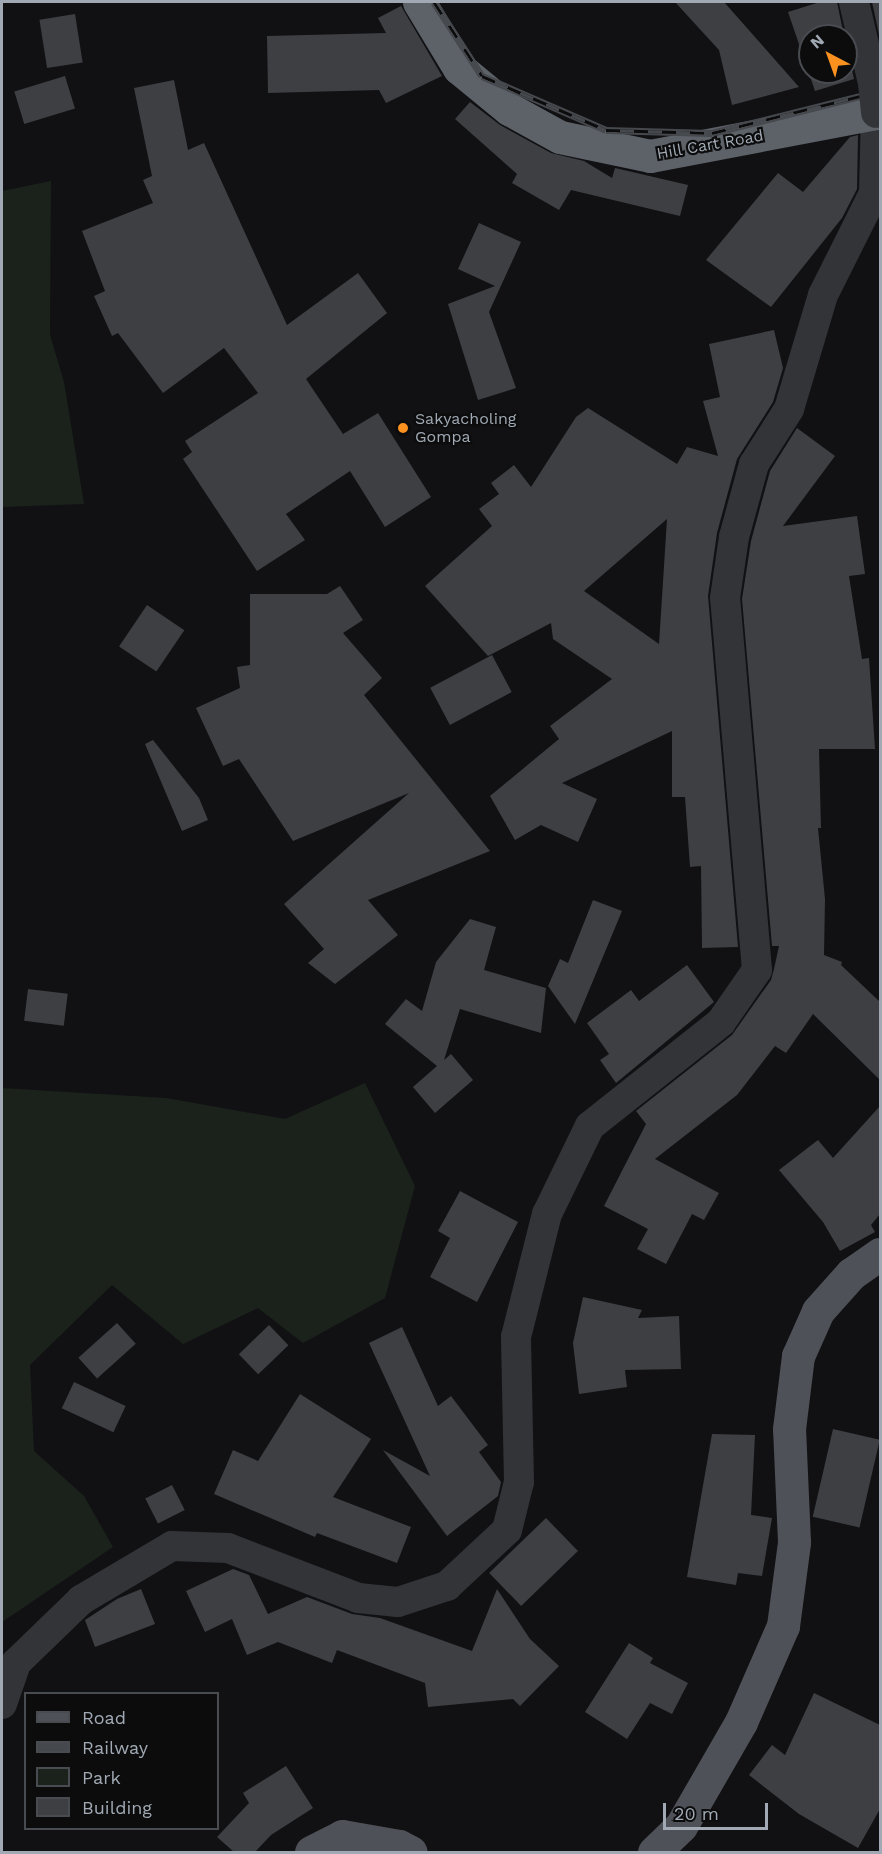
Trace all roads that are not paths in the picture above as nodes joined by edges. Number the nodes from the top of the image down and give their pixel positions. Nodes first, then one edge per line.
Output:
1 (419, 2) edge
2 (854, 2) edge
3 (877, 103) edge
4 (880, 1254) edge
5 (2, 1704) edge
6 (312, 1852) edge
7 (411, 1852) edge
8 (654, 1852) edge

1 - 3 highway, Hill Cart Road
2 - 3 street
3 - 5 street
4 - 8 main road
6 - 7 main road

